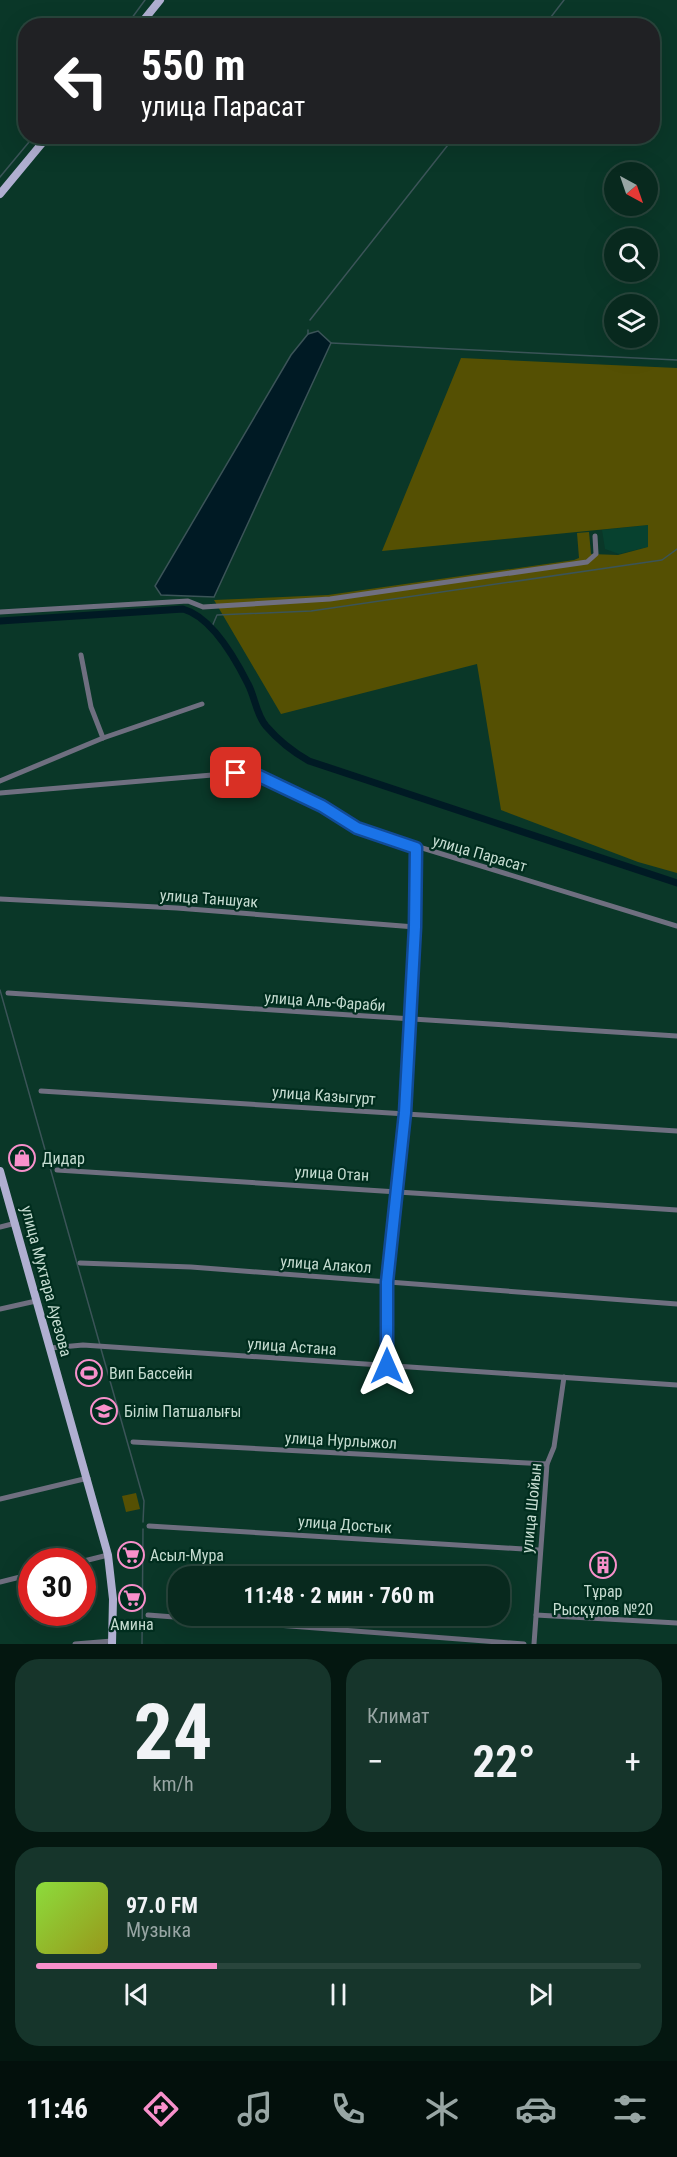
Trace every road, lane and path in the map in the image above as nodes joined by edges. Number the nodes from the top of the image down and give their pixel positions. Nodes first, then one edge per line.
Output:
1 (160, 0) edge
2 (145, 18) edge
3 (41, 144) edge
4 (0, 194) edge
5 (595, 536) dead end
6 (0, 612) edge
7 (81, 655) dead end
8 (202, 704) dead end
9 (103, 738) junction
10 (2, 780) edge
11 (8, 792) junction
12 (0, 793) edge
13 (416, 848) junction
14 (0, 899) edge
15 (677, 926) edge
16 (415, 927) junction
17 (8, 993) dead end
18 (408, 1020) junction
19 (677, 1036) edge
20 (40, 1091) dead end
21 (405, 1113) junction
22 (677, 1131) edge
23 (57, 1170) dead end
24 (0, 1171) edge
25 (396, 1190) junction
26 (677, 1210) edge
27 (16, 1223) junction
28 (0, 1227) edge
29 (80, 1263) dead end
30 (387, 1282) junction
31 (36, 1301) junction
32 (677, 1304) edge
33 (0, 1309) edge
34 (50, 1348) junction
35 (387, 1366) junction
36 (564, 1377) junction
37 (677, 1385) edge
38 (133, 1442) dead end
39 (547, 1464) junction
40 (88, 1478) junction
41 (0, 1499) edge
42 (149, 1526) dead end
43 (539, 1550) junction
44 (108, 1554) junction
45 (96, 1557) edge
46 (18, 1578) edge
47 (0, 1582) edge
48 (148, 1615) dead end
49 (536, 1615) junction
50 (677, 1623) edge
51 (112, 1642) edge
52 (75, 1644) edge
53 (524, 1644) edge
54 (534, 1644) edge

1 - 2 main road
3 - 4 main road
5 - 6 street
7 - 9 street
8 - 9 street
9 - 10 street
10 - 11 street
11 - 12 street, улица Парасат
11 - 13 street, улица Парасат
13 - 15 street, улица Парасат
13 - 16 street
14 - 16 street, улица Таншуак
16 - 18 street
17 - 18 street, улица Аль-Фараби
18 - 19 street, улица Аль-Фараби
18 - 21 street
20 - 21 street, улица Казыгурт
21 - 22 street, улица Казыгурт
21 - 25 street
23 - 25 street, улица Отан
24 - 27 main road, улица Мухтара Ауезова
25 - 26 street, улица Отан
25 - 30 street
27 - 28 street
27 - 31 main road, улица Мухтара Ауезова
29 - 30 street, улица Алакол
30 - 32 street, улица Алакол
30 - 35 street
31 - 33 street
31 - 34 main road, улица Мухтара Ауезова
34 - 35 street, улица Астана
34 - 40 main road, улица Мухтара Ауезова
35 - 36 street, улица Астана
36 - 37 street, улица Астана
36 - 39 street, улица Шойын
38 - 39 street, улица Нурлыжол
39 - 43 street, улица Шойын
40 - 41 street
40 - 44 main road, улица Мухтара Ауезова
42 - 43 street, улица Достык
43 - 49 street, улица Шойын
44 - 45 street
44 - 51 main road, улица Мухтара Ауезова
46 - 47 street
48 - 53 street
49 - 50 street
49 - 54 street, улица Шойын
51 - 52 street

